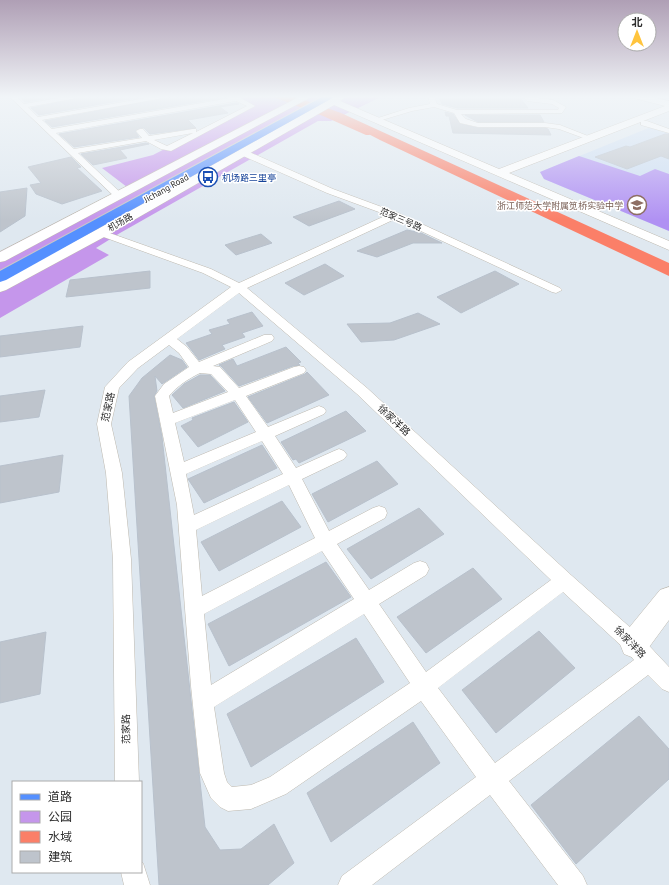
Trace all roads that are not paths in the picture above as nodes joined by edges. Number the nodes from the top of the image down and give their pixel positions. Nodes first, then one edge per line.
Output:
1 (58, 137) edge
2 (156, 137) edge
3 (190, 137) edge
4 (245, 137) edge
5 (252, 137) edge
6 (255, 137) edge
7 (267, 137) edge
8 (407, 137) edge
9 (427, 137) edge
10 (606, 137) edge
11 (589, 138) edge
12 (146, 139) junction
13 (72, 152) junction
14 (244, 153) junction
15 (508, 174) junction
16 (119, 196) junction
17 (395, 215) junction
18 (47, 233) junction
19 (101, 233) junction
20 (669, 239) edge
21 (669, 246) edge
22 (34, 251) junction
23 (0, 258) edge
24 (0, 267) edge
25 (0, 277) edge
26 (0, 287) edge
27 (239, 287) junction
28 (556, 290) dead end
29 (268, 338) dead end
30 (170, 339) junction
31 (197, 368) junction
32 (298, 370) dead end
33 (237, 394) junction
34 (319, 411) dead end
35 (167, 421) junction
36 (265, 434) junction
37 (339, 455) dead end
38 (178, 471) junction
39 (293, 476) junction
40 (379, 513) dead end
41 (187, 526) junction
42 (326, 541) junction
43 (420, 569) dead end
44 (564, 581) junction
45 (669, 599) edge
46 (366, 602) junction
47 (194, 610) junction
48 (642, 653) junction
49 (669, 682) edge
50 (424, 686) junction
51 (203, 702) junction
52 (494, 778) junction
53 (127, 781) edge
54 (134, 873) edge
55 (137, 885) edge
56 (351, 885) edge
57 (574, 885) edge

1 - 13 street
2 - 12 street
3 - 12 street
4 - 16 main road
5 - 22 main road, Jichang Road
6 - 25 main road, Jichang Road
7 - 14 main road, 机场路
8 - 15 main road
9 - 15 main road
10 - 15 main road
11 - 15 main road
12 - 13 street
13 - 16 street
14 - 17 street, 范家三号路
14 - 19 main road, 机场路
15 - 20 main road
15 - 21 main road
16 - 18 main road
17 - 27 street, 范家路
17 - 28 street, 范家三号路
18 - 22 main road
18 - 23 main road
19 - 26 main road, 机场路
19 - 27 street, 徐家洋路
22 - 24 main road, Jichang Road
27 - 30 street, 范家路
27 - 44 street, 徐家洋路
29 - 31 street
30 - 31 street
30 - 53 street, 范家路
31 - 33 street
31 - 35 street
32 - 33 street
33 - 35 street
33 - 36 street
34 - 36 street
35 - 38 street
36 - 38 street
36 - 39 street
37 - 39 street
38 - 41 street
39 - 41 street
39 - 42 street
40 - 42 street
41 - 47 street
42 - 46 street
42 - 47 street
43 - 46 street
44 - 48 street, 徐家洋路
44 - 50 street
45 - 48 main road
46 - 50 street
46 - 51 street
47 - 51 street
48 - 49 street, 徐家洋路
48 - 52 street
50 - 51 street
50 - 52 street
52 - 56 street
52 - 57 street
54 - 55 street

